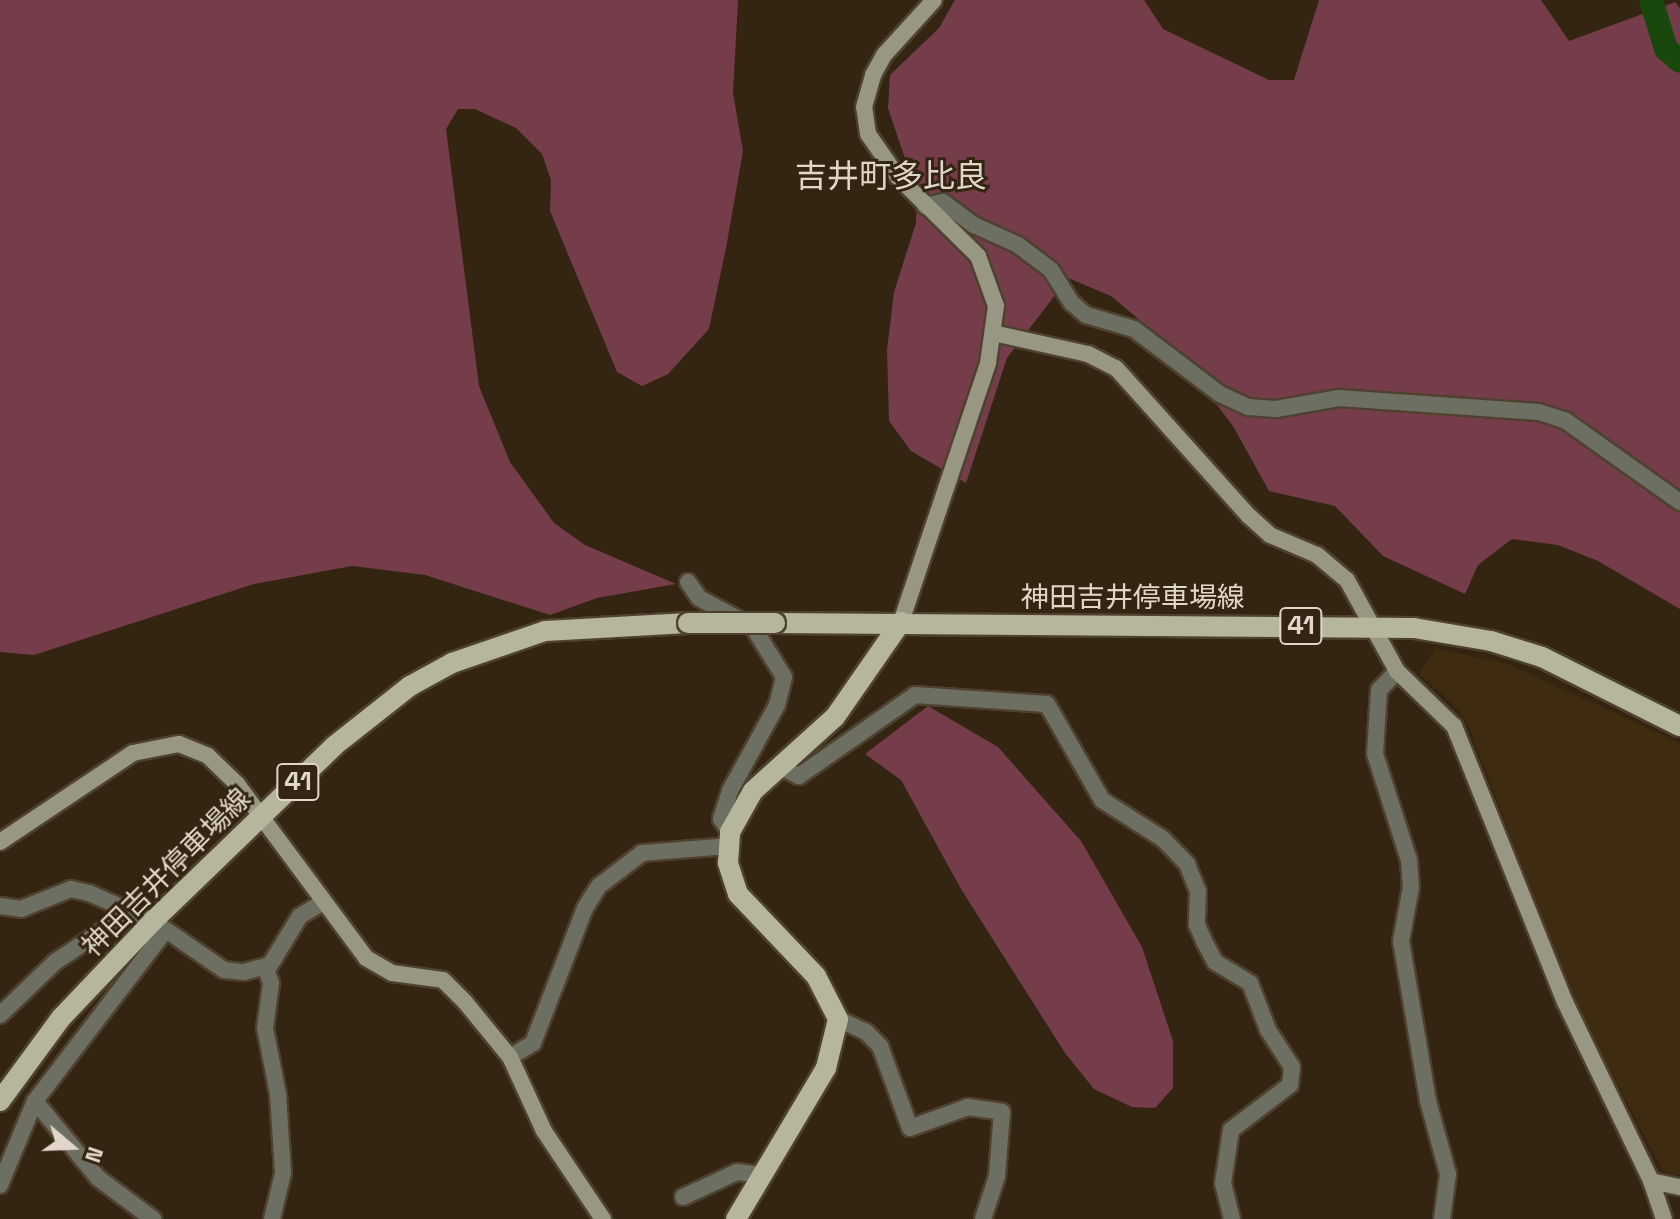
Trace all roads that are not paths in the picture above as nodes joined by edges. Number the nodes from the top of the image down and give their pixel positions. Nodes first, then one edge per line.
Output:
1 (934, 0) edge
2 (925, 206) junction
3 (993, 333) junction
4 (1680, 502) edge
5 (688, 582) dead end
6 (901, 622) junction
7 (1373, 626) junction
8 (1397, 671) junction
9 (1680, 726) edge
10 (781, 767) junction
11 (261, 818) junction
12 (730, 839) junction
13 (0, 842) edge
14 (322, 903) junction
15 (0, 906) edge
16 (133, 910) junction
17 (159, 926) junction
18 (265, 967) junction
19 (0, 1015) edge
20 (838, 1019) junction
21 (510, 1057) junction
22 (0, 1101) edge
23 (35, 1101) junction
24 (762, 1175) junction
25 (1651, 1181) junction
26 (0, 1185) edge
27 (1680, 1187) edge
28 (683, 1197) dead end
29 (153, 1219) edge
30 (272, 1219) edge
31 (603, 1219) edge
32 (736, 1219) edge
33 (983, 1219) edge
34 (1232, 1219) edge
35 (1442, 1219) edge
36 (1664, 1219) edge

1 - 2 street
2 - 3 street
2 - 4 street
3 - 6 street
3 - 7 street
5 - 12 street
6 - 7 main road, 神田吉井停車場線 / 41
6 - 10 main road
6 - 11 main road, 神田吉井停車場線 / 41, bridge
7 - 8 street
7 - 9 main road, 神田吉井停車場線 / 41
8 - 25 street
8 - 35 street
10 - 12 main road
10 - 34 street
11 - 13 street
11 - 14 street
11 - 17 main road, 神田吉井停車場線 / 41
12 - 20 main road
12 - 21 street
14 - 18 street
14 - 21 street
15 - 16 street
16 - 17 street
16 - 19 street
17 - 18 street
17 - 22 main road, 神田吉井停車場線 / 41
17 - 23 street
18 - 30 street
20 - 24 main road
20 - 33 street
21 - 31 street
23 - 26 street
23 - 29 street
24 - 28 street
24 - 32 main road
25 - 27 street
25 - 36 street

